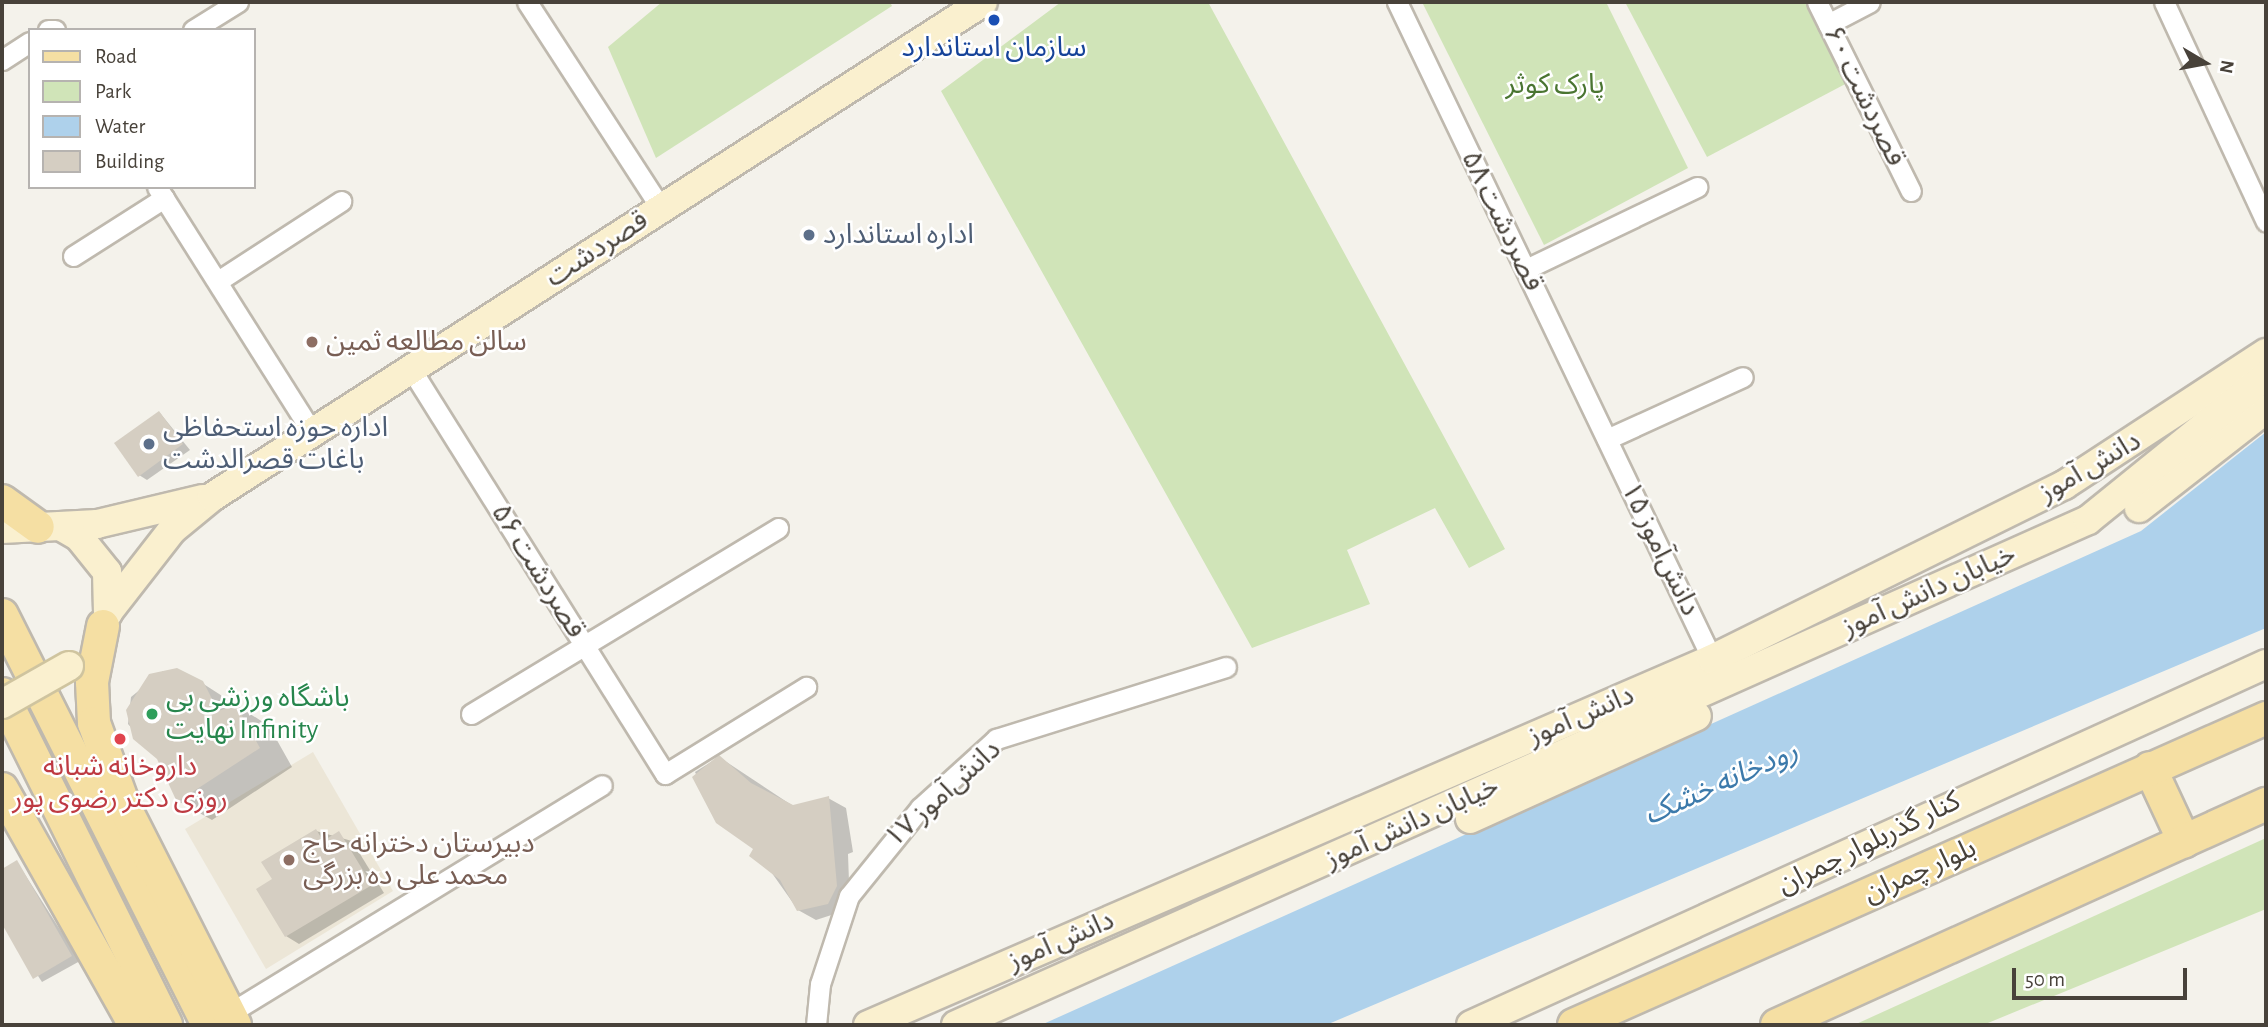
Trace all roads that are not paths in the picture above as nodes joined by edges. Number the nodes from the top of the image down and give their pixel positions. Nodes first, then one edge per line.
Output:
1 (238, 2) edge
2 (527, 2) edge
3 (983, 2) edge
4 (1397, 2) edge
5 (1817, 2) edge
6 (1870, 2) edge
7 (2164, 2) edge
8 (1828, 24) junction
9 (196, 28) edge
10 (28, 43) edge
11 (2, 61) edge
12 (1697, 187) dead end
13 (1911, 191) dead end
14 (160, 193) edge
15 (341, 201) dead end
16 (661, 208) junction
17 (2266, 222) edge
18 (73, 256) dead end
19 (1526, 269) junction
20 (218, 281) junction
21 (2266, 353) edge
22 (411, 369) junction
23 (2266, 376) edge
24 (1743, 377) dead end
25 (2266, 409) edge
26 (312, 432) junction
27 (1607, 439) junction
28 (212, 497) junction
29 (2135, 499) junction
30 (3, 519) edge
31 (49, 527) junction
32 (778, 528) dead end
33 (2, 615) edge
34 (106, 618) junction
35 (585, 646) junction
36 (1712, 659) junction
37 (2266, 664) edge
38 (1226, 667) dead end
39 (806, 687) dead end
40 (2, 694) edge
41 (2, 704) edge
42 (471, 714) dead end
43 (2266, 718) edge
44 (2150, 768) junction
45 (602, 785) dead end
46 (2, 789) edge
47 (2266, 804) edge
48 (2184, 841) junction
49 (224, 1021) edge
50 (135, 1025) edge
51 (166, 1025) edge
52 (816, 1025) edge
53 (868, 1025) edge
54 (956, 1025) edge
55 (997, 1025) edge
56 (1471, 1025) edge
57 (1574, 1025) edge
58 (1777, 1025) edge

1 - 9 street
2 - 16 street
3 - 16 main road, قصردشت
4 - 19 street, قصردشت ۵۸
5 - 8 street, ۶۰ قصردشت
6 - 8 street
7 - 17 street
8 - 13 street, ۶۰ قصردشت
10 - 11 street
12 - 19 street
14 - 18 street
14 - 20 street
15 - 20 street
16 - 22 main road, قصردشت
19 - 27 street, قصردشت ۵۸
20 - 26 street
21 - 36 main road, دانش آموز
22 - 26 main road, قصردشت
22 - 35 street, ۵۶ قصردشت
23 - 29 main road, دانش آموز
24 - 27 street
25 - 29 main road, دانش آموز
26 - 28 main road, قصردشت
27 - 36 street, دانش‌آموز ۱۵
28 - 31 main road
28 - 34 main road, قصردشت
29 - 54 main road, خیابان دانش آموز
29 - 55 main road, خیابان دانش آموز
30 - 31 main road
31 - 34 main road
32 - 35 street
33 - 49 main road
34 - 41 main road, قصردشت, bridge
34 - 49 main road
35 - 39 street, ۵۶ قصردشت
35 - 42 street
36 - 53 main road, دانش آموز
37 - 56 main road, کنار گذربلوار چمران
38 - 52 street, دانش‌آموز ۱۷
40 - 51 main road
43 - 44 main road, بلوار چمران
44 - 48 main road
44 - 57 main road, بلوار چمران
45 - 49 street
46 - 50 main road
47 - 48 main road
48 - 58 main road

